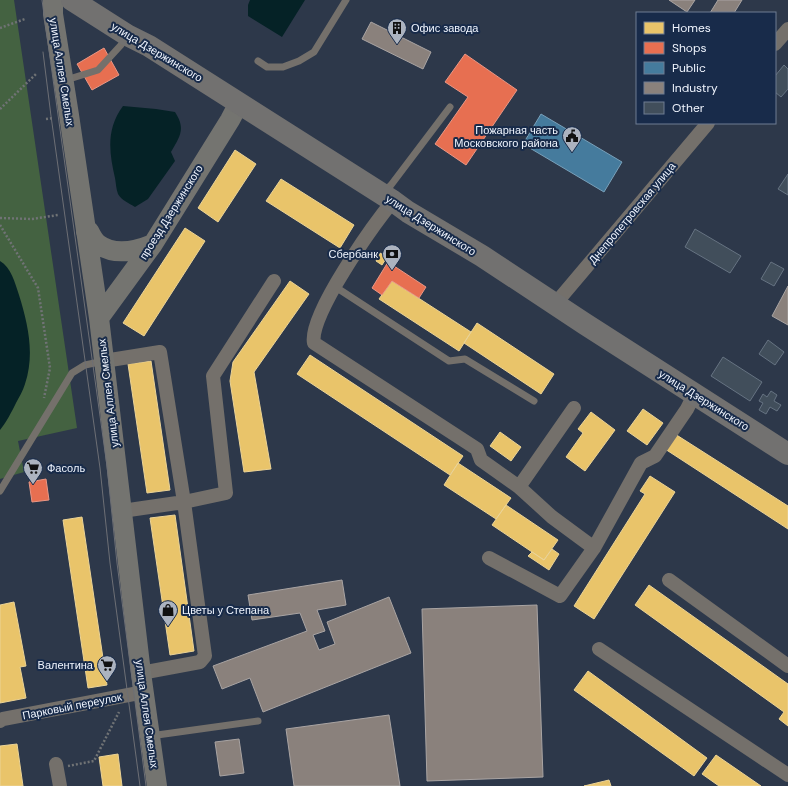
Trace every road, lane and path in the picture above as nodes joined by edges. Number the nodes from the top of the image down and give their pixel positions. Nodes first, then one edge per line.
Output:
1 (53, 0) edge
2 (72, 0) edge
3 (346, 0) edge
4 (25, 19) dead end
5 (0, 28) edge
6 (788, 29) edge
7 (127, 35) junction
8 (776, 43) edge
9 (258, 61) dead end
10 (36, 74) dead end
11 (64, 81) junction
12 (239, 103) junction
13 (450, 107) dead end
14 (0, 109) edge
15 (707, 124) edge
16 (387, 198) junction
17 (58, 215) dead end
18 (0, 218) edge
19 (0, 224) edge
20 (86, 232) junction
21 (153, 244) junction
22 (274, 281) dead end
23 (334, 286) junction
24 (556, 304) junction
25 (99, 318) junction
26 (104, 361) junction
27 (694, 395) junction
28 (534, 401) dead end
29 (43, 405) dead end
30 (574, 408) dead end
31 (788, 454) edge
32 (518, 487) junction
33 (0, 491) edge
34 (184, 502) junction
35 (122, 511) junction
36 (594, 548) junction
37 (489, 558) dead end
38 (669, 580) dead end
39 (599, 649) dead end
40 (788, 666) edge
41 (142, 682) junction
42 (119, 712) dead end
43 (0, 721) edge
44 (258, 721) dead end
45 (150, 736) junction
46 (57, 766) joint
47 (788, 775) edge
48 (60, 786) edge
49 (157, 786) edge

1 - 11 main road, улица Аллея Смелых
2 - 7 main road, улица Дзержинского
3 - 9 lane
4 - 5 path
6 - 8 street
7 - 11 lane
7 - 12 main road, улица Дзержинского
10 - 14 path
11 - 20 main road, улица Аллея Смелых
12 - 16 main road, улица Дзержинского
12 - 21 main road, проезд Дзержинского
13 - 16 lane
15 - 24 street, Днепропетровская улица
16 - 23 street
16 - 24 main road, улица Дзержинского
17 - 18 path
19 - 29 path
20 - 21 main road
20 - 25 main road, улица Аллея Смелых
21 - 25 main road, проезд Дзержинского
22 - 34 street
23 - 28 lane
23 - 32 street
24 - 27 main road, улица Дзержинского
25 - 26 main road, улица Аллея Смелых
26 - 33 lane
26 - 34 street, Парковый переулок
26 - 35 main road, улица Аллея Смелых
27 - 31 main road, улица Дзержинского
27 - 36 street
30 - 32 street
32 - 36 street
34 - 35 street
34 - 41 street, Парковый переулок
35 - 41 main road, улица Аллея Смелых
36 - 37 street
38 - 40 street
39 - 47 street
41 - 43 street, Парковый переулок
41 - 45 main road, улица Аллея Смелых
42 - 46 path
44 - 45 lane
45 - 49 main road, улица Аллея Смелых
46 - 48 street

